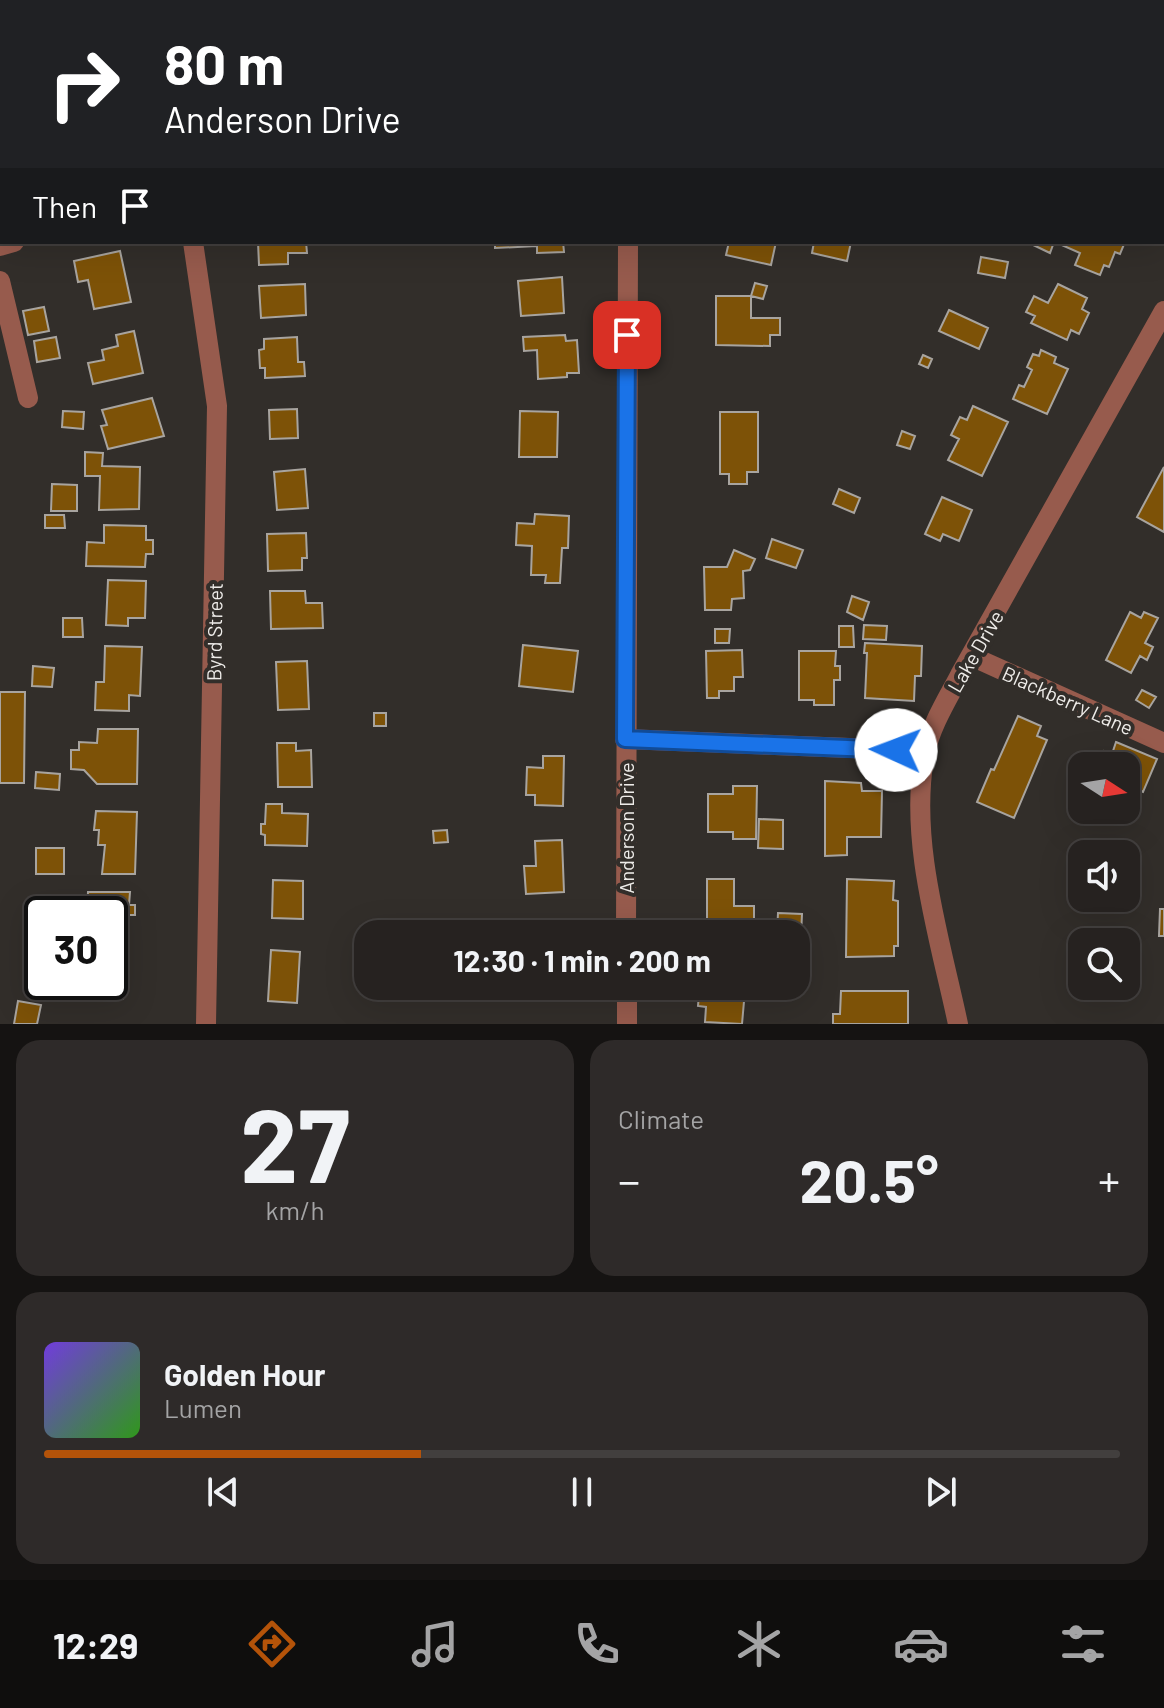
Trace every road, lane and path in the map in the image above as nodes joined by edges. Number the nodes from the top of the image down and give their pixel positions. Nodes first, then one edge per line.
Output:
1 (193, 244) edge
2 (628, 244) edge
3 (0, 281) edge
4 (1164, 311) edge
5 (28, 398) dead end
6 (971, 656) junction
7 (625, 739) junction
8 (1164, 743) edge
9 (926, 751) junction
10 (626, 920) edge
11 (627, 1000) edge
12 (206, 1024) edge
13 (627, 1024) edge
14 (958, 1024) edge

1 - 12 street, Byrd Street
2 - 7 street, Anderson Drive
3 - 5 street
4 - 6 street, Lake Drive
6 - 8 street, Blackberry Lane
6 - 9 street, Lake Drive
7 - 9 street
7 - 10 street, Anderson Drive
9 - 14 street, Lake Drive
11 - 13 street

